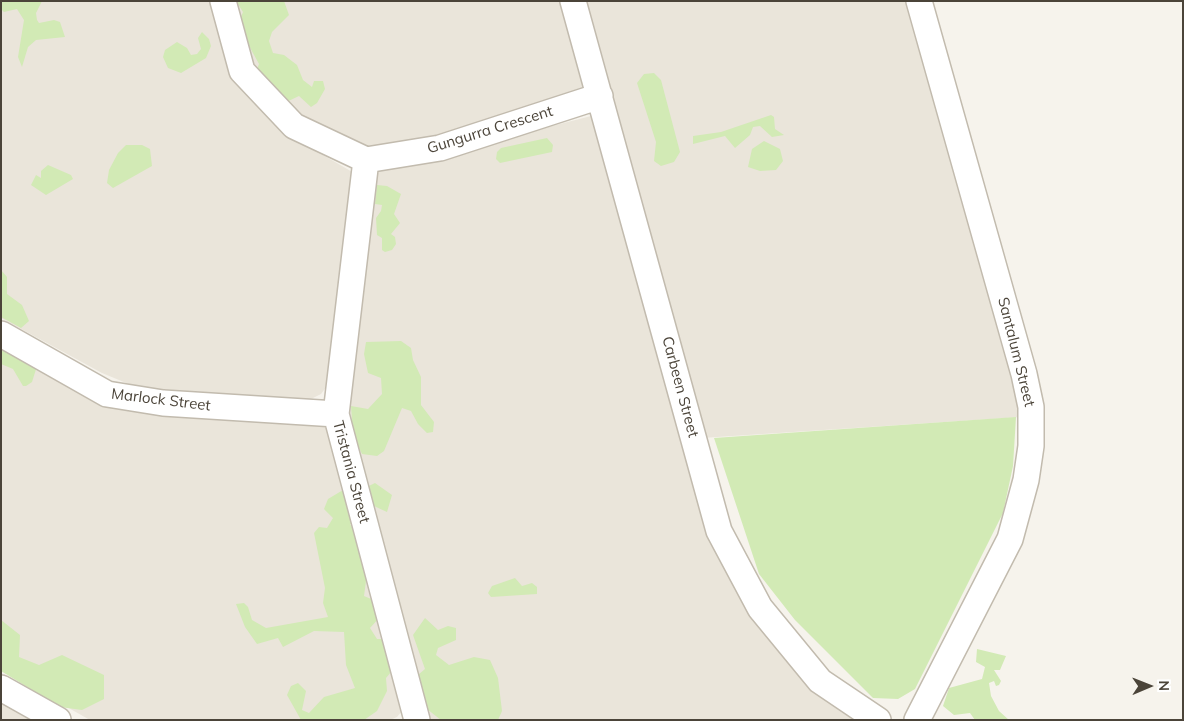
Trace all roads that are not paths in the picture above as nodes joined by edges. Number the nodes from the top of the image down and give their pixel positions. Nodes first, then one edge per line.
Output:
1 (223, 1) edge
2 (573, 1) edge
3 (919, 1) edge
4 (600, 96) junction
5 (366, 160) junction
6 (1, 334) edge
7 (336, 414) junction
8 (1, 688) edge
9 (414, 719) edge
10 (58, 720) edge
11 (878, 720) edge
12 (917, 720) edge

1 - 5 street
2 - 4 street, Carbeen Street
3 - 12 street, Santalum Street
4 - 5 street, Gungurra Crescent
4 - 11 street, Carbeen Street
5 - 7 street, Tristania Street
6 - 7 street, Marlock Street
7 - 9 street, Tristania Street
8 - 10 street

